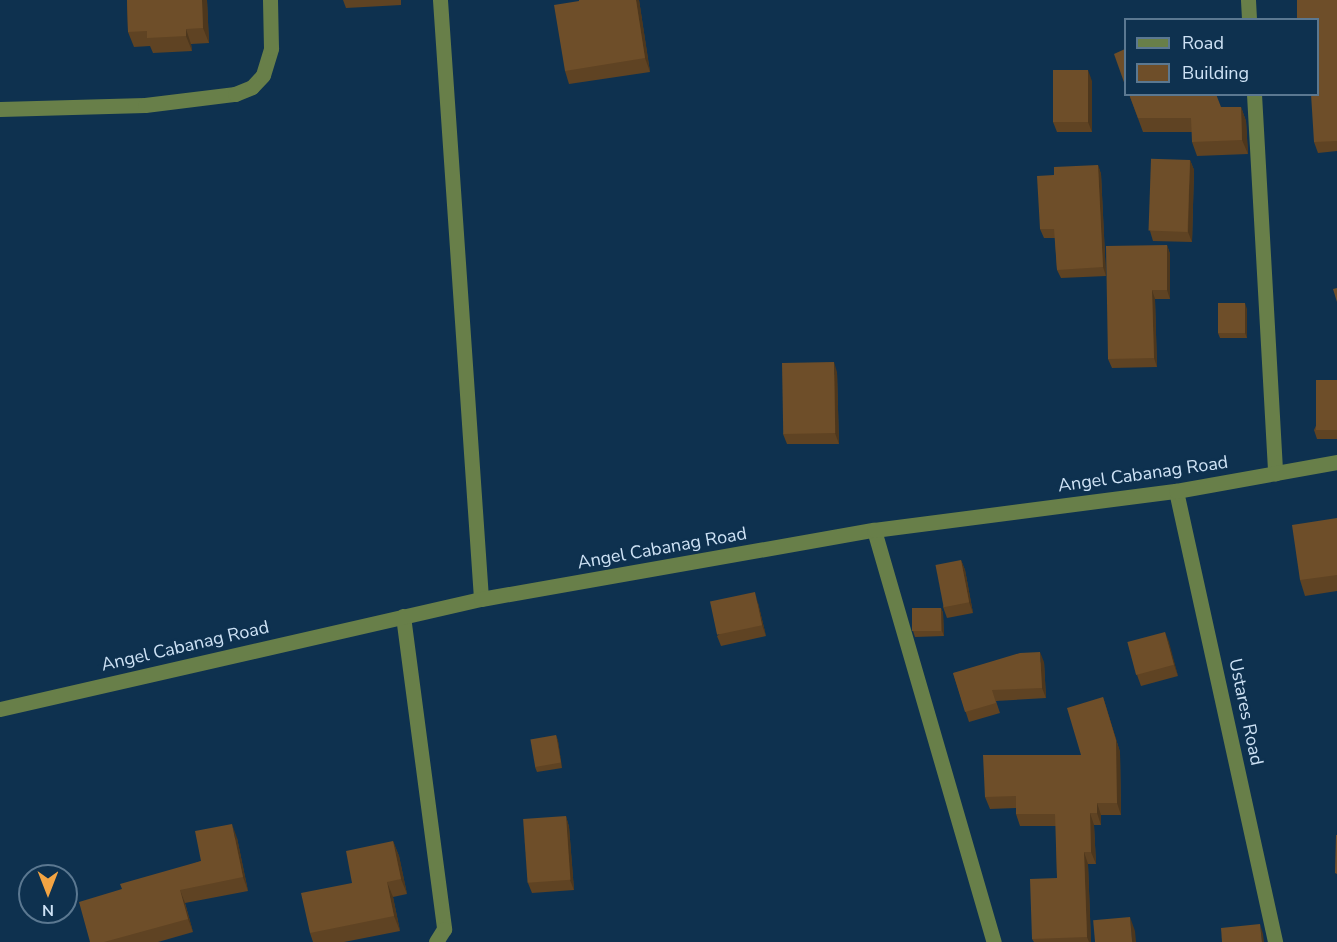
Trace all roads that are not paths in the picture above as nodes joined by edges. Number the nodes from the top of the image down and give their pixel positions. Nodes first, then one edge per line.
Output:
1 (270, 0) edge
2 (440, 0) edge
3 (1248, 0) edge
4 (1249, 18) edge
5 (1254, 96) edge
6 (0, 109) edge
7 (1337, 462) edge
8 (1275, 473) junction
9 (1176, 491) junction
10 (874, 530) junction
11 (481, 600) junction
12 (403, 616) junction
13 (0, 709) edge
14 (436, 942) edge
15 (994, 942) edge
16 (1275, 942) edge

1 - 6 street
2 - 11 street
3 - 4 street
5 - 8 street
7 - 8 street, Angel Cabanag Road
8 - 9 street, Angel Cabanag Road
9 - 10 street, Angel Cabanag Road
9 - 16 street, Ustares Road
10 - 11 street, Angel Cabanag Road
10 - 15 street
11 - 12 street, Angel Cabanag Road
12 - 13 street, Angel Cabanag Road
12 - 14 street

